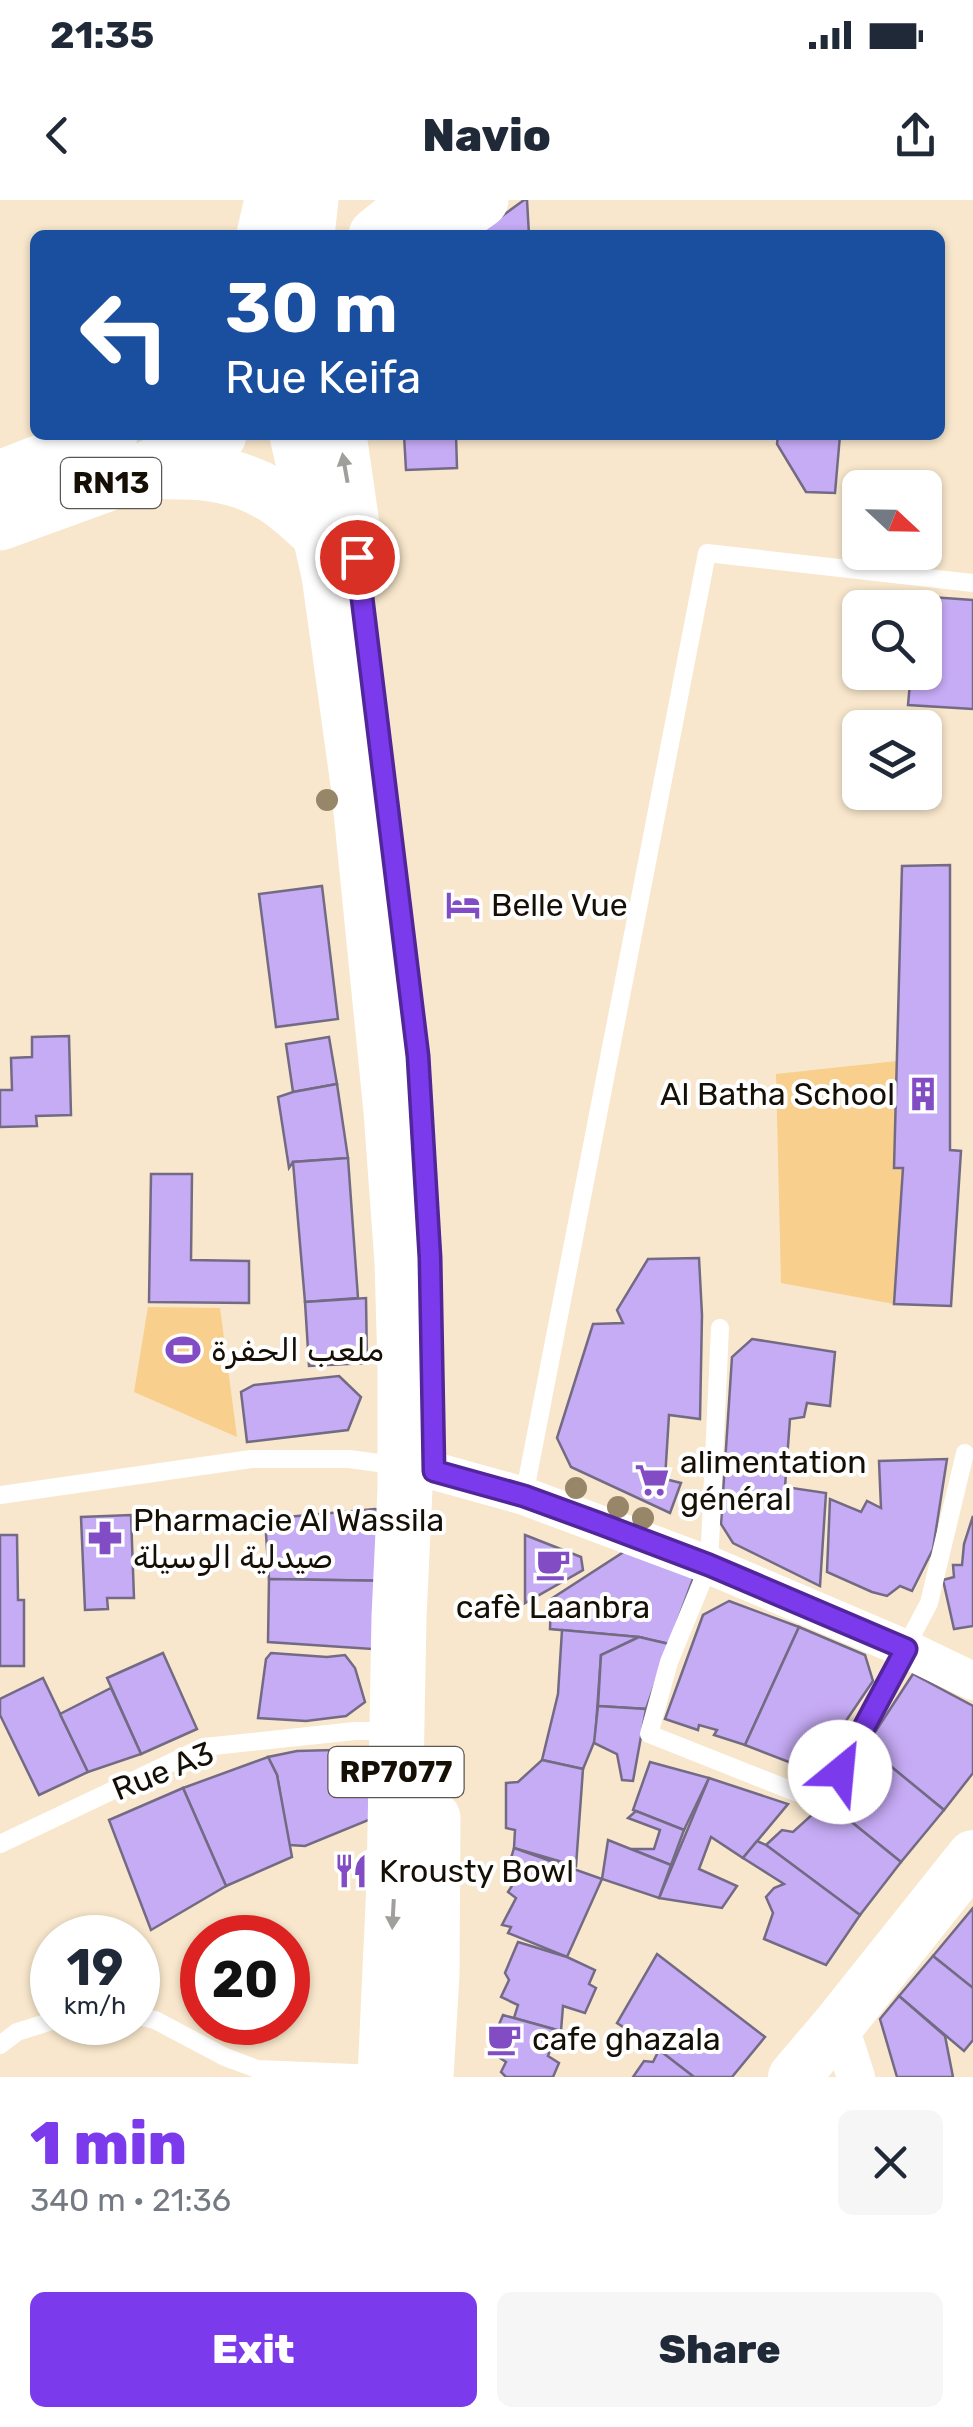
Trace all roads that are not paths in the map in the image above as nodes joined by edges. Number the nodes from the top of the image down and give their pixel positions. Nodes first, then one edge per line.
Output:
1 (272, 200) edge
2 (312, 200) edge
3 (420, 200) edge
4 (482, 200) edge
5 (265, 230) edge
6 (309, 230) edge
7 (382, 230) edge
8 (439, 230) edge
9 (192, 440) edge
10 (297, 440) edge
11 (341, 440) edge
12 (125, 453) edge
13 (0, 478) edge
14 (0, 523) edge
15 (319, 533) junction
16 (973, 583) edge
17 (720, 1328) dead end
18 (965, 1453) dead end
19 (420, 1468) junction
20 (0, 1495) edge
21 (524, 1496) junction
22 (709, 1565) junction
23 (906, 1649) junction
24 (973, 1681) edge
25 (397, 1731) junction
26 (0, 1844) edge
27 (973, 1856) edge
28 (160, 2023) edge
29 (839, 2024) junction
30 (30, 2028) edge
31 (0, 2045) edge
32 (399, 2076) edge
33 (794, 2077) edge
34 (856, 2077) edge

1 - 5 main road
2 - 6 main road
3 - 7 main road
4 - 8 main road
9 - 12 main road, RN13
10 - 15 main road, RP7077
19 -> 11 main road, RP7077
12 - 13 main road, RN13
12 - 14 main road, RN13
12 - 15 main road
15 - 19 main road, RP7077
16 - 21 lane
17 - 22 lane
18 - 23 lane
19 - 20 lane
19 - 21 street
19 - 25 main road, RP7077
19 - 32 main road, RP7077
21 - 22 street
22 - 23 street
22 - 23 lane
23 - 24 street
25 - 26 lane, Rue A3
25 -> 32 main road, RP7077
27 - 29 street
28 - 32 lane
29 - 33 street
29 - 34 street
30 - 31 lane

